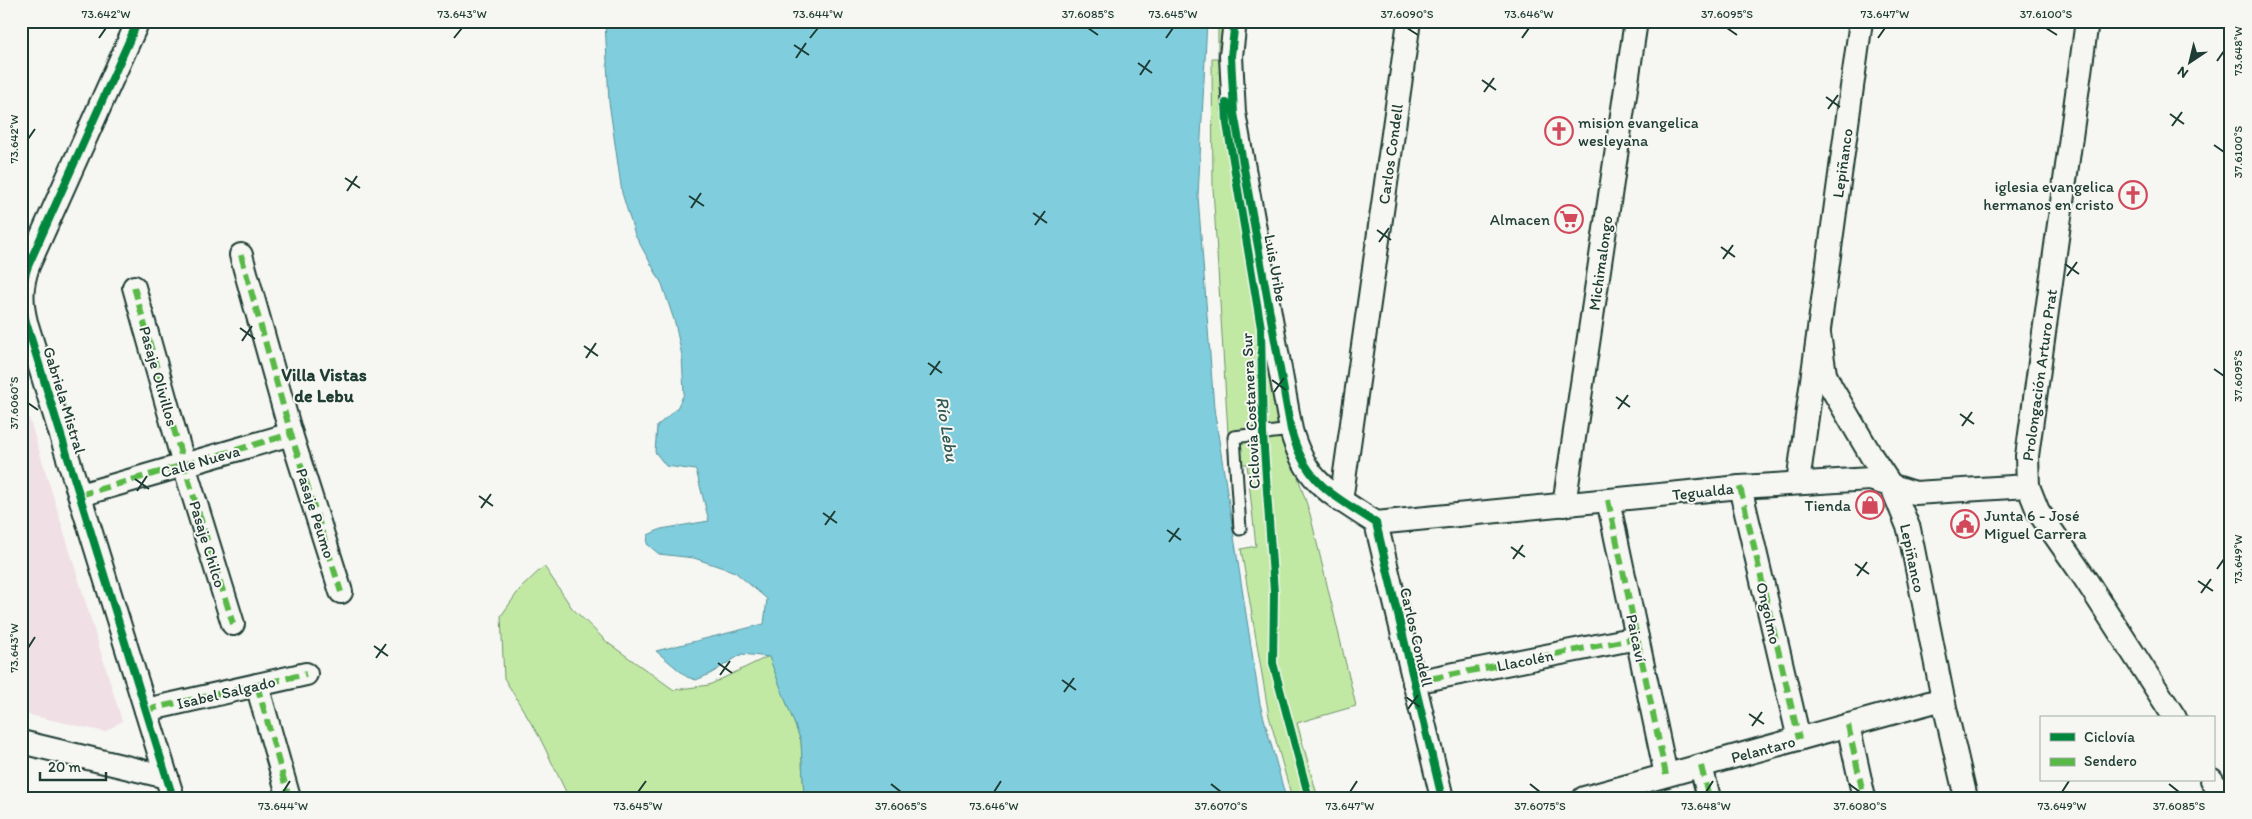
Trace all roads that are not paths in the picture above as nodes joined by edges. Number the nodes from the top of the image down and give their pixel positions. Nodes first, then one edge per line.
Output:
1 (138, 21) edge
2 (1235, 21) edge
3 (1408, 21) edge
4 (1636, 21) edge
5 (1861, 21) edge
6 (2087, 21) edge
7 (241, 255) dead end
8 (22, 279) edge
9 (134, 286) dead end
10 (1819, 334) junction
11 (1291, 430) junction
12 (291, 434) junction
13 (184, 465) junction
14 (1798, 483) junction
15 (2028, 486) junction
16 (1740, 487) junction
17 (1892, 487) junction
18 (80, 495) junction
19 (1608, 500) junction
20 (1341, 501) junction
21 (1564, 505) junction
22 (1376, 523) junction
23 (1240, 529) dead end
24 (341, 592) dead end
25 (233, 624) dead end
26 (1637, 638) junction
27 (306, 674) dead end
28 (1414, 682) junction
29 (257, 685) junction
30 (1942, 699) junction
31 (146, 710) junction
32 (2174, 716) edge
33 (1848, 725) junction
34 (1799, 739) junction
35 (21, 742) edge
36 (1701, 766) junction
37 (1666, 776) junction
38 (2213, 782) edge
39 (170, 787) edge
40 (289, 798) edge
41 (1442, 798) edge
42 (1585, 798) edge
43 (1709, 798) edge
44 (1864, 798) edge
45 (1966, 798) edge
46 (2223, 798) edge

1 - 8 street, Gabriela Mistral
2 - 11 street, Luis Uribe
3 - 20 street, Carlos Condell
4 - 21 street, Michimalongo
5 - 10 street, Lepiñanco
6 - 15 street, Prolongación Arturo Prat
7 - 12 street, Pasaje Peumo
8 - 18 street, Gabriela Mistral
9 - 13 street, Pasaje Olivillos
10 - 14 street, Lepiñanco
10 - 17 street, Lepiñanco
11 - 20 street, Luis Uribe
11 - 23 lane
12 - 13 street, Calle Nueva
12 - 24 street, Pasaje Peumo
13 - 18 street, Calle Nueva
13 - 25 street, Pasaje Chilco
14 - 16 street, Tegualda
14 - 17 street, Tegualda
15 - 17 street, Tegualda
15 - 32 street, Prolongación Arturo Prat
16 - 19 street, Tegualda
16 - 34 street, Ongolmo
17 - 30 street, Lepiñanco
18 - 31 street, Gabriela Mistral
19 - 21 street, Tegualda
19 - 26 street, Paicaví
20 - 22 street
21 - 22 street, Tegualda
22 - 28 street, Carlos Condell
26 - 28 street, Llacolén
26 - 37 street, Paicaví
27 - 29 street, Isabel Salgado
28 - 41 street, Carlos Condell
29 - 31 street, Isabel Salgado
29 - 40 street
30 - 33 street, Pelantaro
30 - 45 street, Lepiñanco
31 - 39 street, Gabriela Mistral
33 - 34 street, Pelantaro
33 - 44 street
34 - 36 street, Pelantaro
35 - 39 street
36 - 37 street, Pelantaro
36 - 43 street
37 - 42 street, Pelantaro
38 - 46 street

